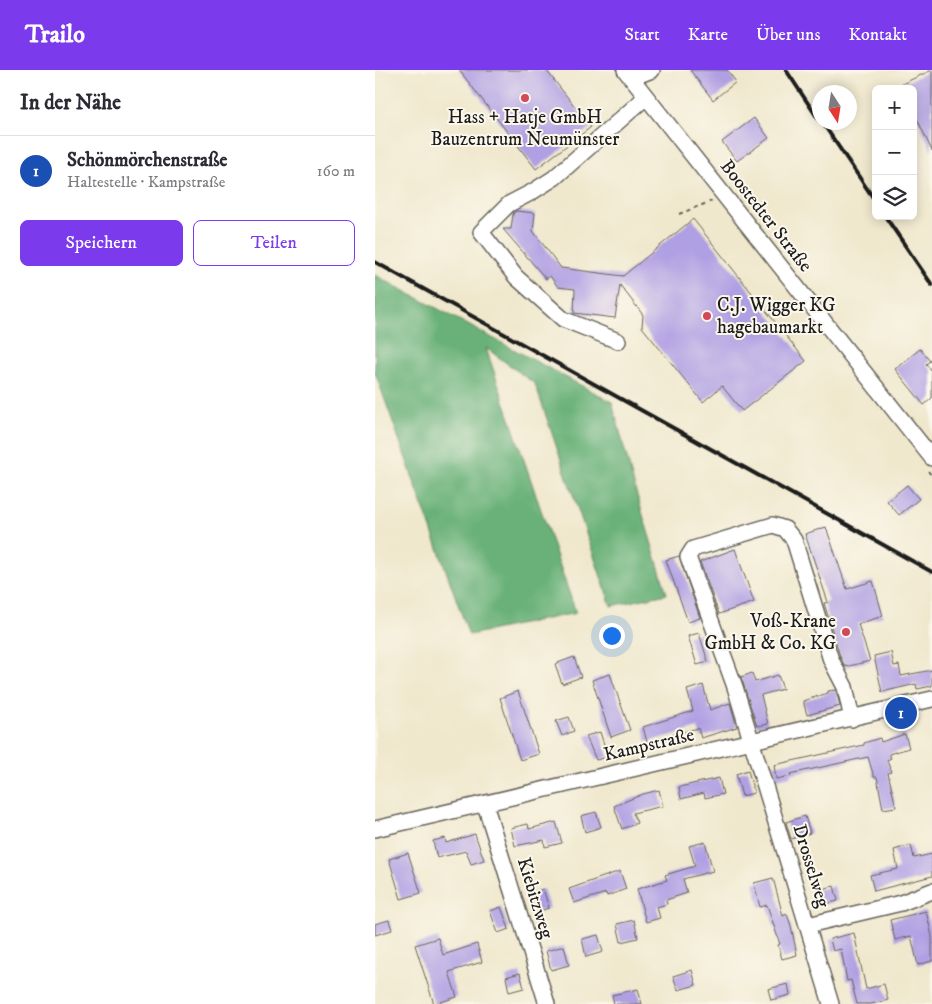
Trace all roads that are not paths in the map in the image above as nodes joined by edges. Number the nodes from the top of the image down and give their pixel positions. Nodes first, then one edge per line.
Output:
1 (653, 70) edge
2 (628, 74) edge
3 (646, 97) junction
4 (618, 341) dead end
5 (931, 456) edge
6 (932, 699) edge
7 (852, 719) junction
8 (751, 742) junction
9 (485, 804) junction
10 (375, 829) edge
11 (932, 891) edge
12 (808, 924) junction
13 (547, 1004) edge
14 (831, 1004) edge

1 - 2 street
2 - 3 street, Boostedter Straße
3 - 4 street
3 - 5 street, Boostedter Straße
6 - 7 street, Kampstraße
7 - 8 street, Kampstraße
7 - 8 street, Drosselweg
8 - 9 street, Kampstraße
8 - 12 street, Drosselweg
9 - 10 street, Kampstraße
9 - 13 street, Kiebitzweg
11 - 12 street
12 - 14 street, Drosselweg

